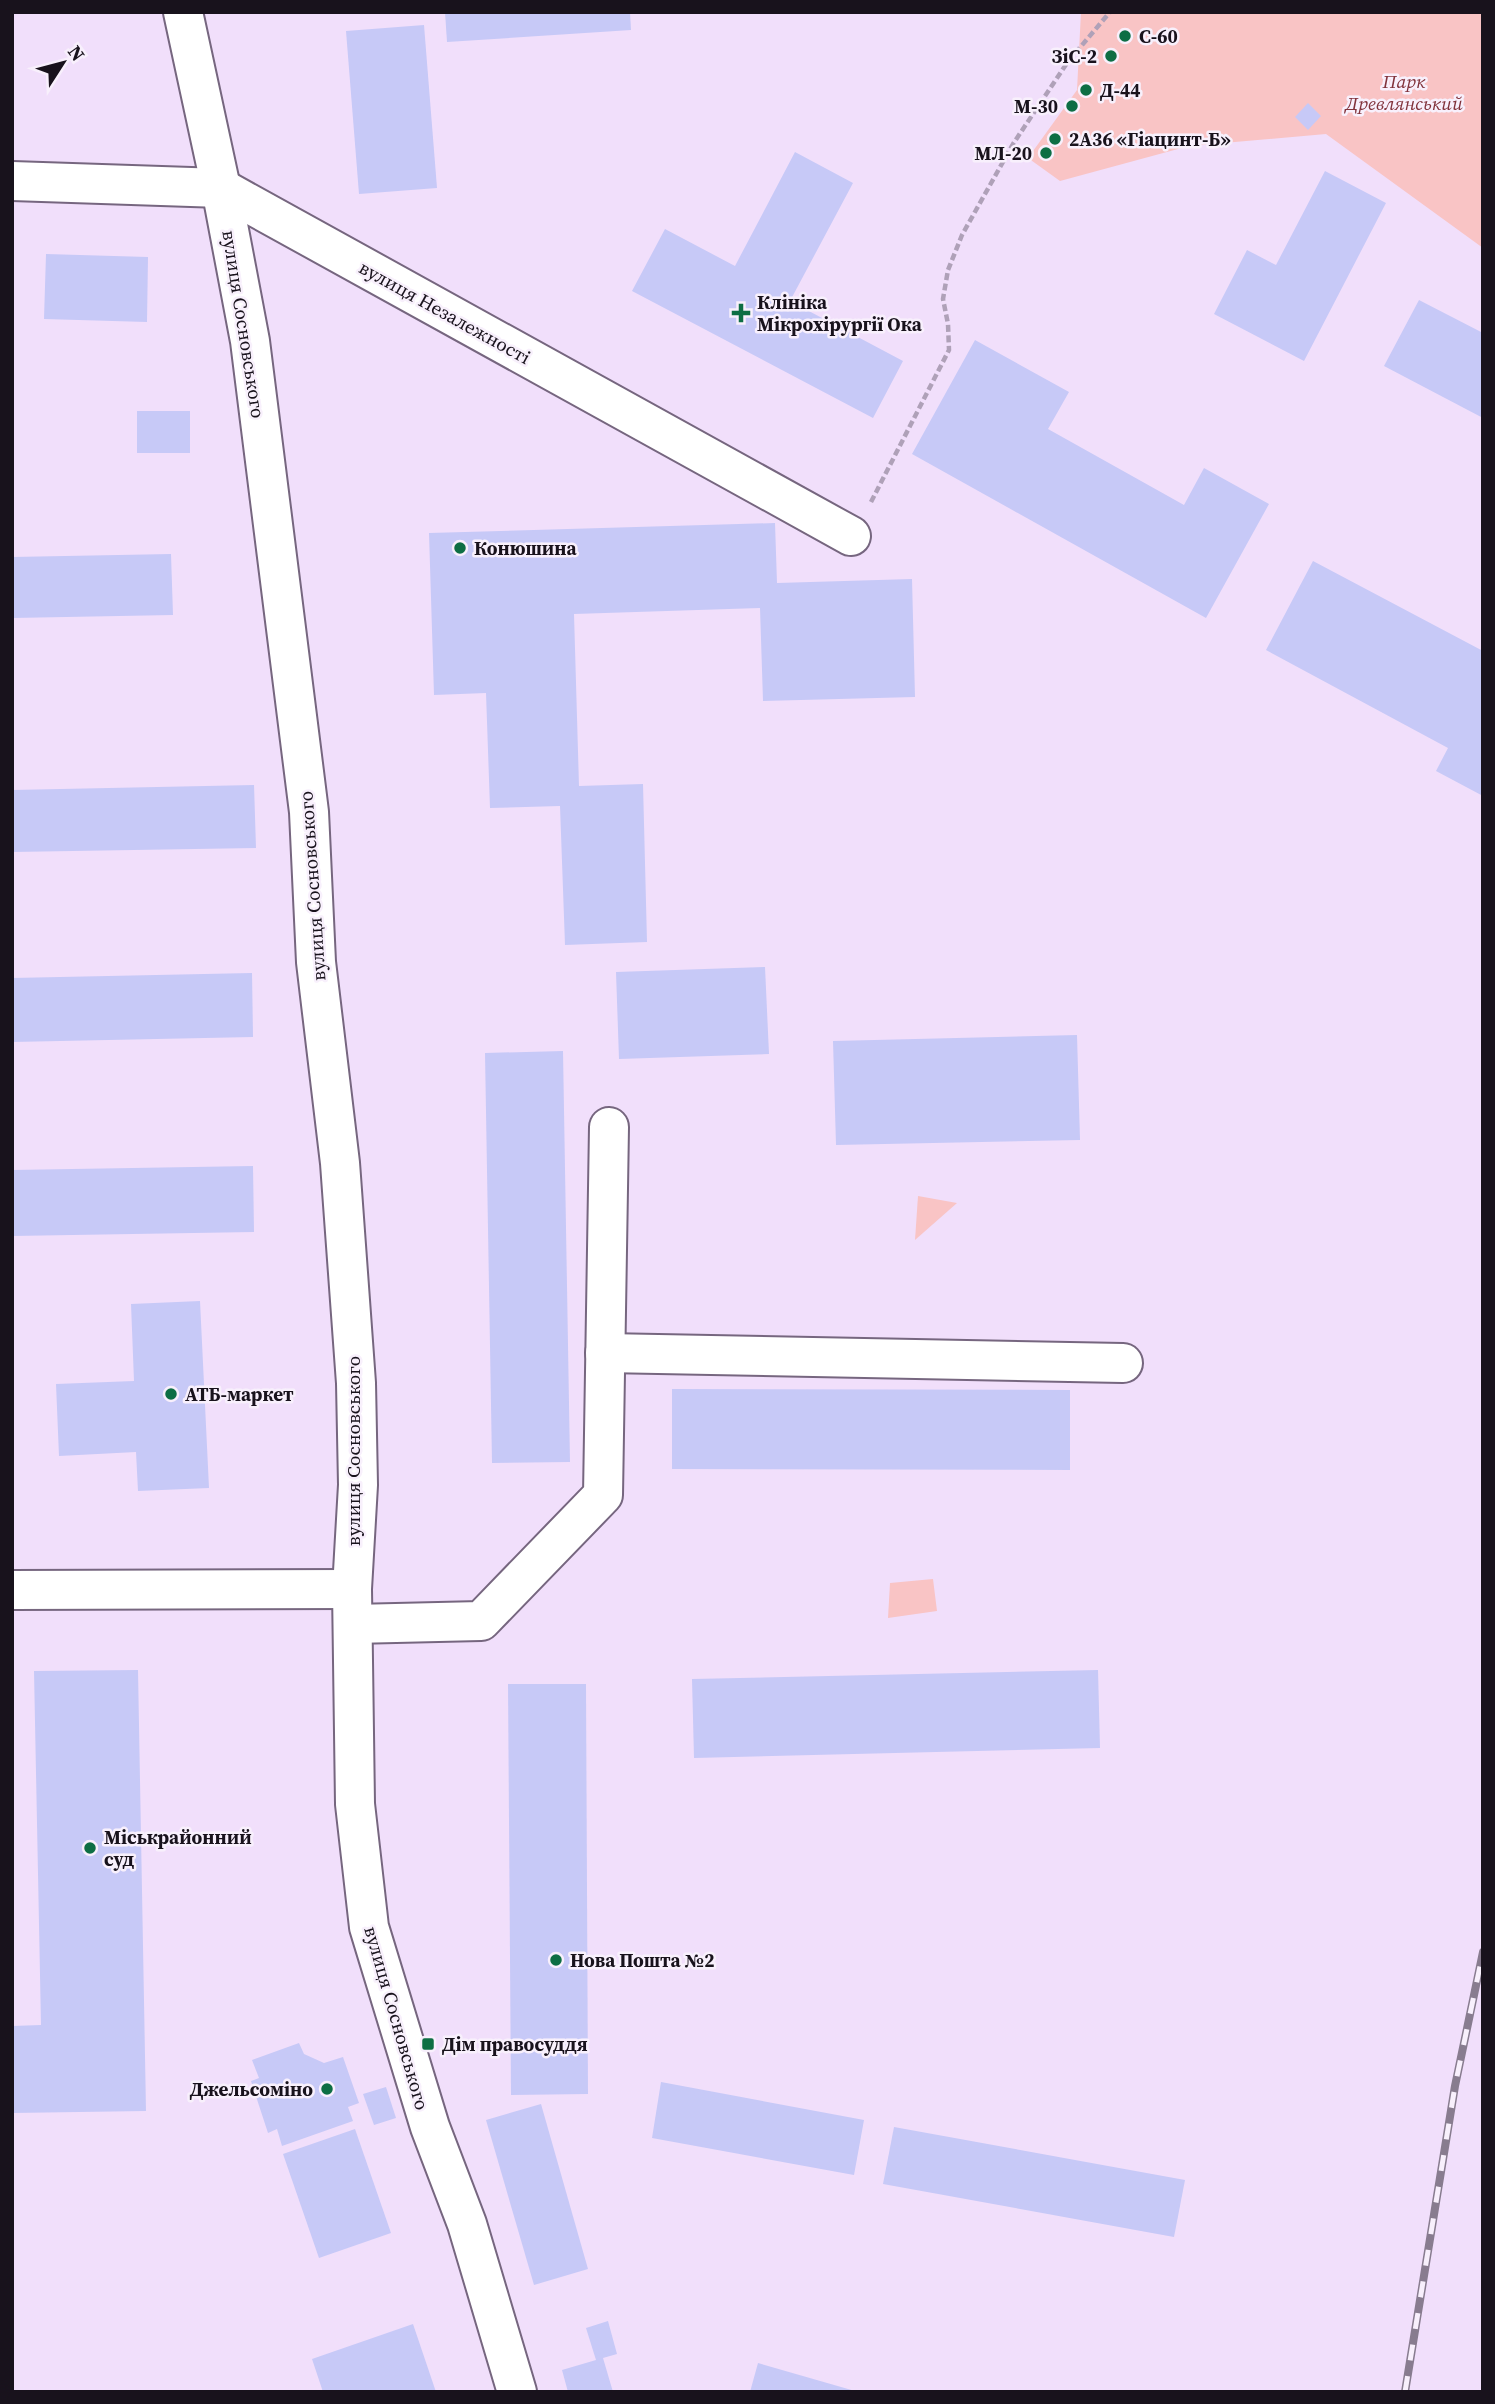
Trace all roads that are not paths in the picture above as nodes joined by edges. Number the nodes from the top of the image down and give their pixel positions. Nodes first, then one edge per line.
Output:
1 (183, 12) edge
2 (12, 181) edge
3 (221, 188) junction
4 (851, 536) road end
5 (608, 1127) dead end
6 (605, 1353) junction
7 (1123, 1363) dead end
8 (12, 1590) edge
9 (352, 1606) junction
10 (517, 2392) edge

1 - 3 street, вулиця Сосновського
2 - 3 street, вулиця Незалежності
3 - 4 street, вулиця Незалежності
3 - 9 street, вулиця Сосновського
5 - 6 street
6 - 7 street
6 - 9 street
8 - 9 street
9 - 10 street, вулиця Сосновського

